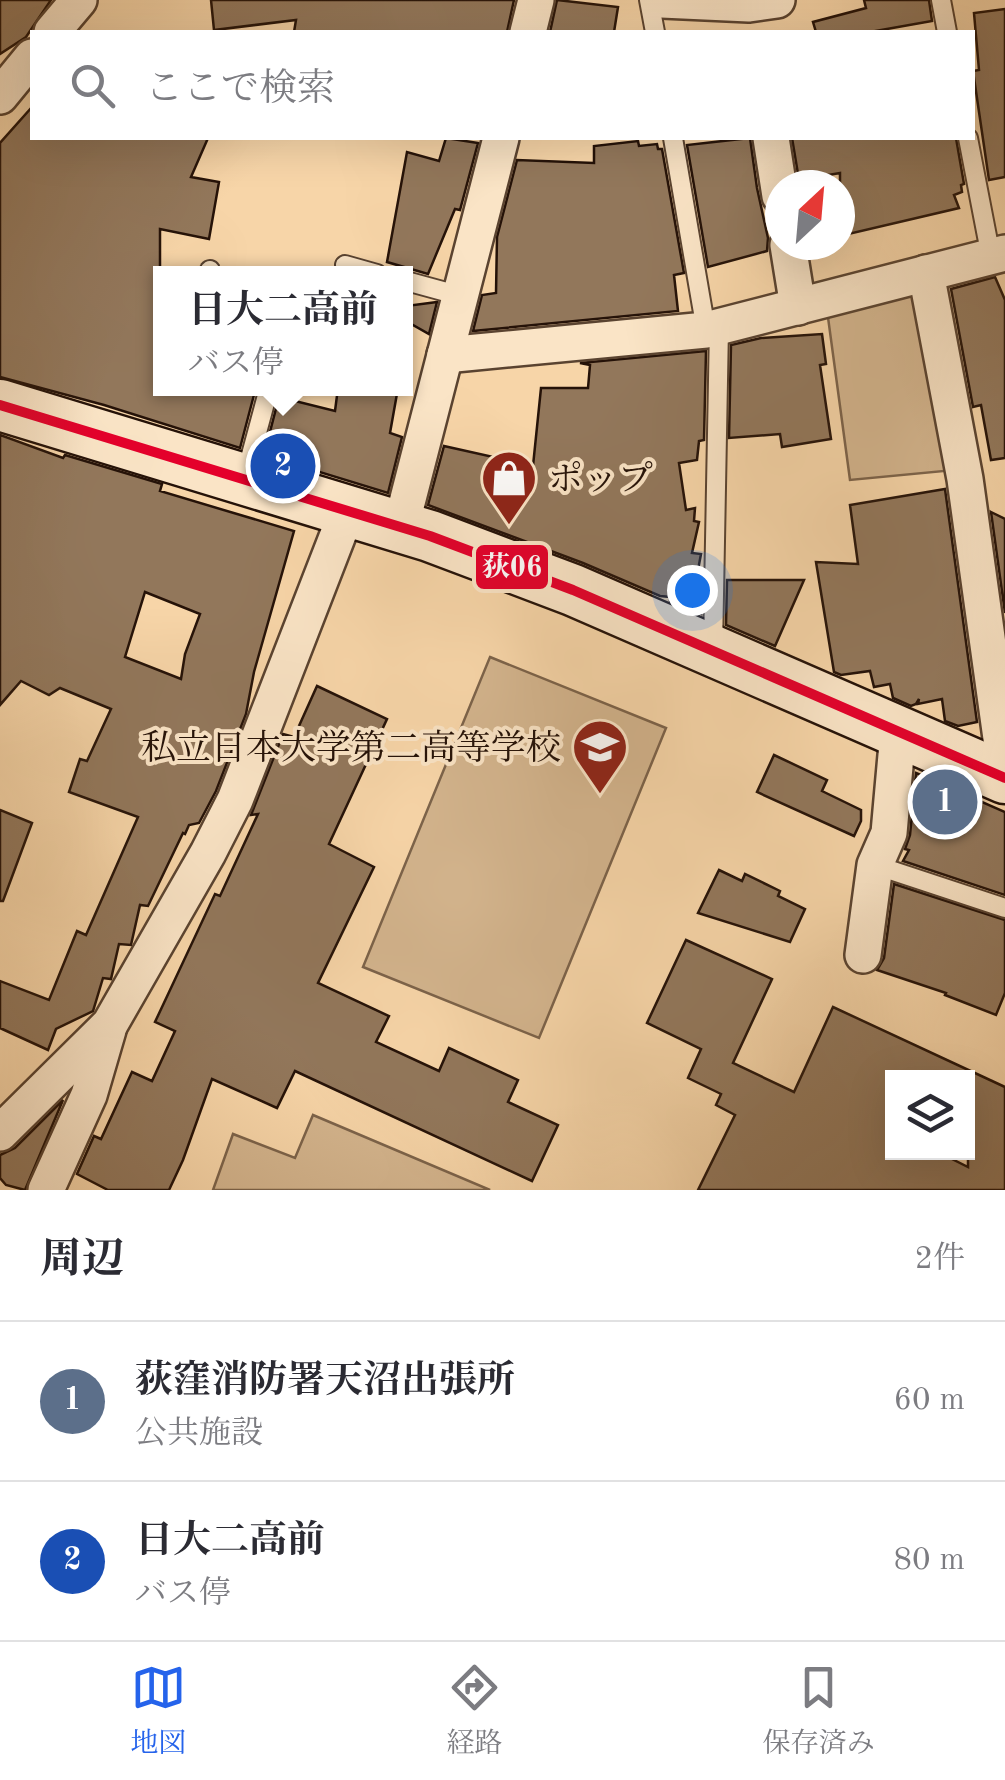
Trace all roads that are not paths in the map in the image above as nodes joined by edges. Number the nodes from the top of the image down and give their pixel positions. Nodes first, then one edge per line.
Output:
1 (79, 0) edge
2 (536, 0) edge
3 (649, 0) edge
4 (662, 0) edge
5 (941, 0) edge
6 (760, 12) edge
7 (54, 30) edge
8 (528, 30) edge
9 (654, 30) edge
10 (947, 30) edge
11 (30, 59) edge
12 (0, 96) edge
13 (500, 140) edge
14 (672, 140) edge
15 (770, 140) edge
16 (969, 140) edge
17 (776, 170) edge
18 (998, 255) edge
19 (790, 260) edge
20 (345, 265) dead end
21 (349, 266) edge
22 (926, 274) junction
23 (413, 283) edge
24 (461, 296) junction
25 (798, 307) junction
26 (712, 329) junction
27 (446, 355) junction
28 (267, 396) edge
29 (0, 405) edge
30 (245, 478) junction
31 (348, 509) junction
32 (402, 526) junction
33 (713, 654) junction
34 (898, 733) junction
35 (1005, 768) edge
36 (1005, 778) edge
37 (876, 864) junction
38 (1005, 908) edge
39 (863, 955) dead end
40 (110, 1024) junction
41 (0, 1134) edge
42 (46, 1190) edge

1 - 7 street
2 - 8 street
3 - 9 lane
4 - 6 street
5 - 10 lane
11 - 12 street
13 - 24 street
14 - 26 lane
15 - 17 street
16 - 18 lane
18 - 22 street
19 - 25 street
20 - 21 lane
22 - 25 street
22 - 35 street
23 - 24 lane
24 - 27 street
25 - 26 street
26 - 27 street
26 - 33 lane
27 - 32 street
28 - 30 lane
29 - 30 street
30 - 31 street
31 - 32 street
31 - 40 street
32 - 33 street
33 - 34 street
34 - 36 street
34 - 37 street
37 - 38 lane
37 - 39 street
40 - 41 street
40 - 42 street

